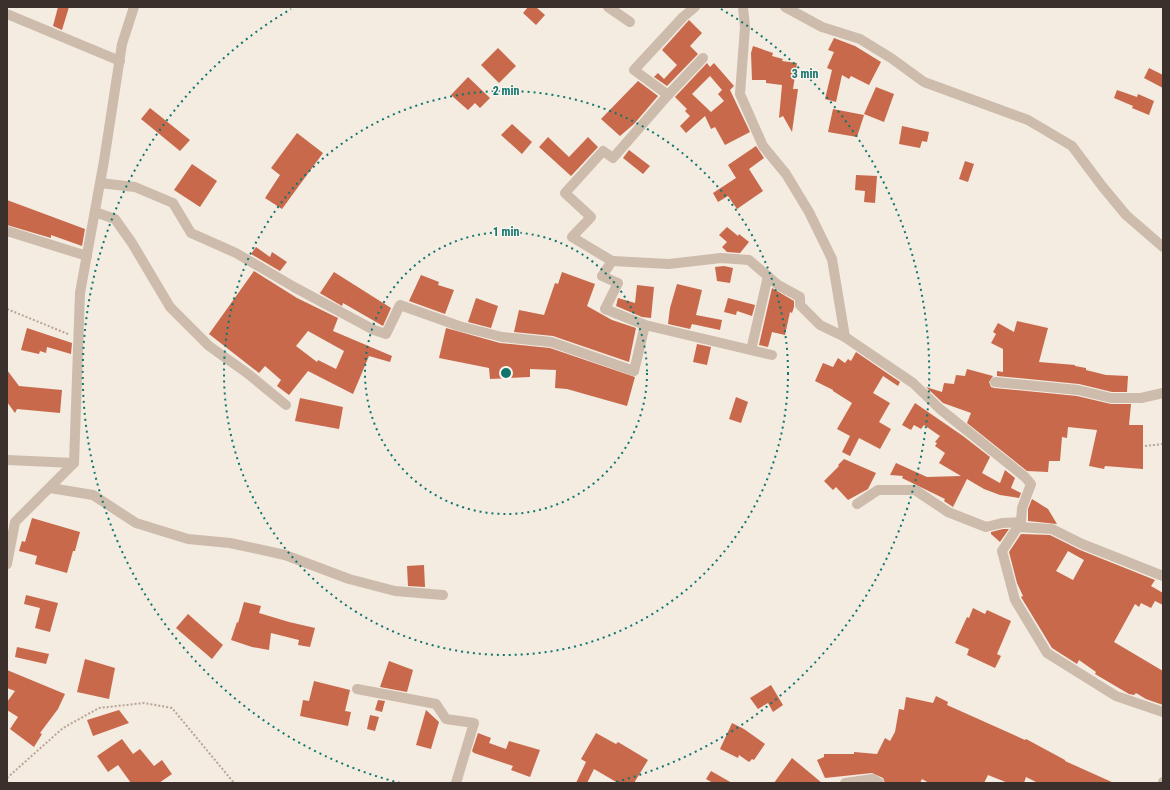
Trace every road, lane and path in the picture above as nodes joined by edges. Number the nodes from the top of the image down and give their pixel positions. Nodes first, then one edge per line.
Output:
1 (134, 7) edge
2 (695, 7) edge
3 (743, 7) edge
4 (785, 7) edge
5 (612, 8) edge
6 (7, 14) edge
7 (630, 22) dead end
8 (703, 58) dead end
9 (120, 61) junction
10 (668, 95) junction
11 (100, 183) junction
12 (95, 212) junction
13 (7, 230) edge
14 (1163, 246) edge
15 (87, 256) junction
16 (612, 261) junction
17 (768, 276) junction
18 (7, 310) edge
19 (645, 325) junction
20 (845, 337) junction
21 (78, 338) junction
22 (751, 350) junction
23 (772, 356) dead end
24 (995, 382) dead end
25 (1163, 393) edge
26 (286, 405) dead end
27 (1163, 444) edge
28 (1145, 446) dead end
29 (7, 460) edge
30 (74, 463) junction
31 (50, 488) junction
32 (857, 504) dead end
33 (1019, 525) junction
34 (7, 564) edge
35 (1163, 576) edge
36 (443, 595) dead end
37 (357, 689) dead end
38 (1163, 712) edge
39 (7, 778) edge
40 (234, 783) edge
41 (456, 783) edge
42 (845, 783) edge
43 (879, 783) edge

1 - 9 street
2 - 10 street
3 - 20 street
4 - 14 street
5 - 7 street
6 - 9 street
8 - 10 street
9 - 11 street
10 - 16 street
11 - 12 street
11 - 19 street
12 - 15 street
12 - 26 street
13 - 15 street
15 - 21 street
16 - 17 street
16 - 19 street
17 - 20 street
17 - 22 street
18 - 21 path
19 - 22 street
20 - 33 street
21 - 30 street
22 - 23 street
24 - 25 street
27 - 28 path
29 - 30 street
30 - 31 street
31 - 34 street
31 - 36 street
32 - 33 street
33 - 35 street
33 - 38 street
37 - 41 street
39 - 40 path
42 - 43 street

